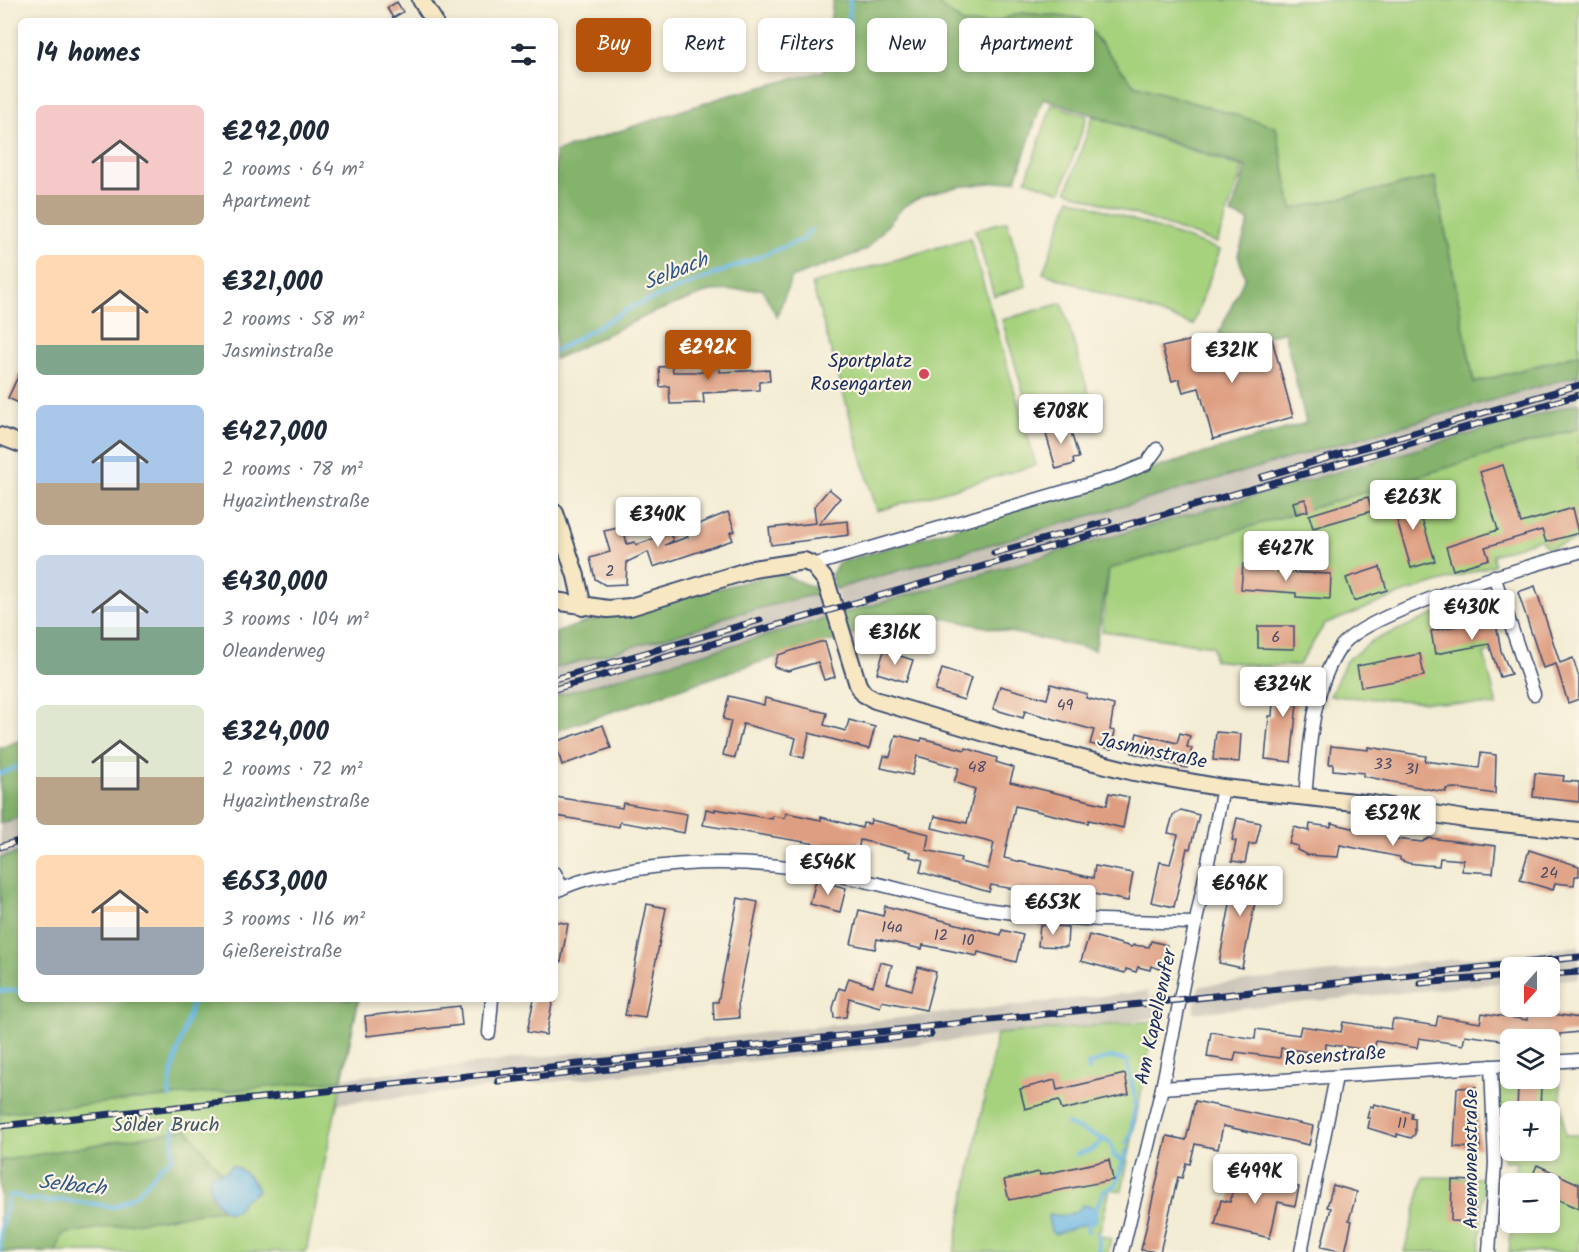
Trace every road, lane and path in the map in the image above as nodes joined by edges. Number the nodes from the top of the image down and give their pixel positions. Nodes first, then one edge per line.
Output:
1 (421, 0) edge
2 (432, 18) edge
3 (0, 436) edge
4 (18, 443) edge
5 (1157, 449) dead end
6 (558, 522) edge
7 (1579, 552) edge
8 (813, 565) junction
9 (1494, 576) junction
10 (558, 602) edge
11 (583, 606) junction
12 (1534, 694) dead end
13 (1224, 789) junction
14 (1305, 797) junction
15 (1579, 831) edge
16 (558, 890) edge
17 (1196, 923) junction
18 (492, 1002) edge
19 (489, 1033) dead end
20 (1579, 1060) edge
21 (1560, 1061) edge
22 (1491, 1066) junction
23 (1500, 1066) edge
24 (1336, 1077) junction
25 (1162, 1088) junction
26 (1122, 1252) edge
27 (1301, 1252) edge
28 (1490, 1252) edge

1 - 2 street
3 - 4 street
5 - 8 street
6 - 11 street
7 - 9 street
8 - 11 street
8 - 13 street, Jasminstraße
9 - 12 street
9 - 14 street
10 - 11 street
13 - 14 street, Jasminstraße
13 - 17 street, Am Kapellenufer
14 - 15 street, Jasminstraße
16 - 17 street
17 - 25 street, Am Kapellenufer
18 - 19 street
20 - 21 street
22 - 23 street, Rosenstraße
22 - 24 street, Rosenstraße
22 - 28 street, Anemonenstraße
24 - 25 street, Rosenstraße
24 - 27 street
25 - 26 street, Am Kapellenufer

